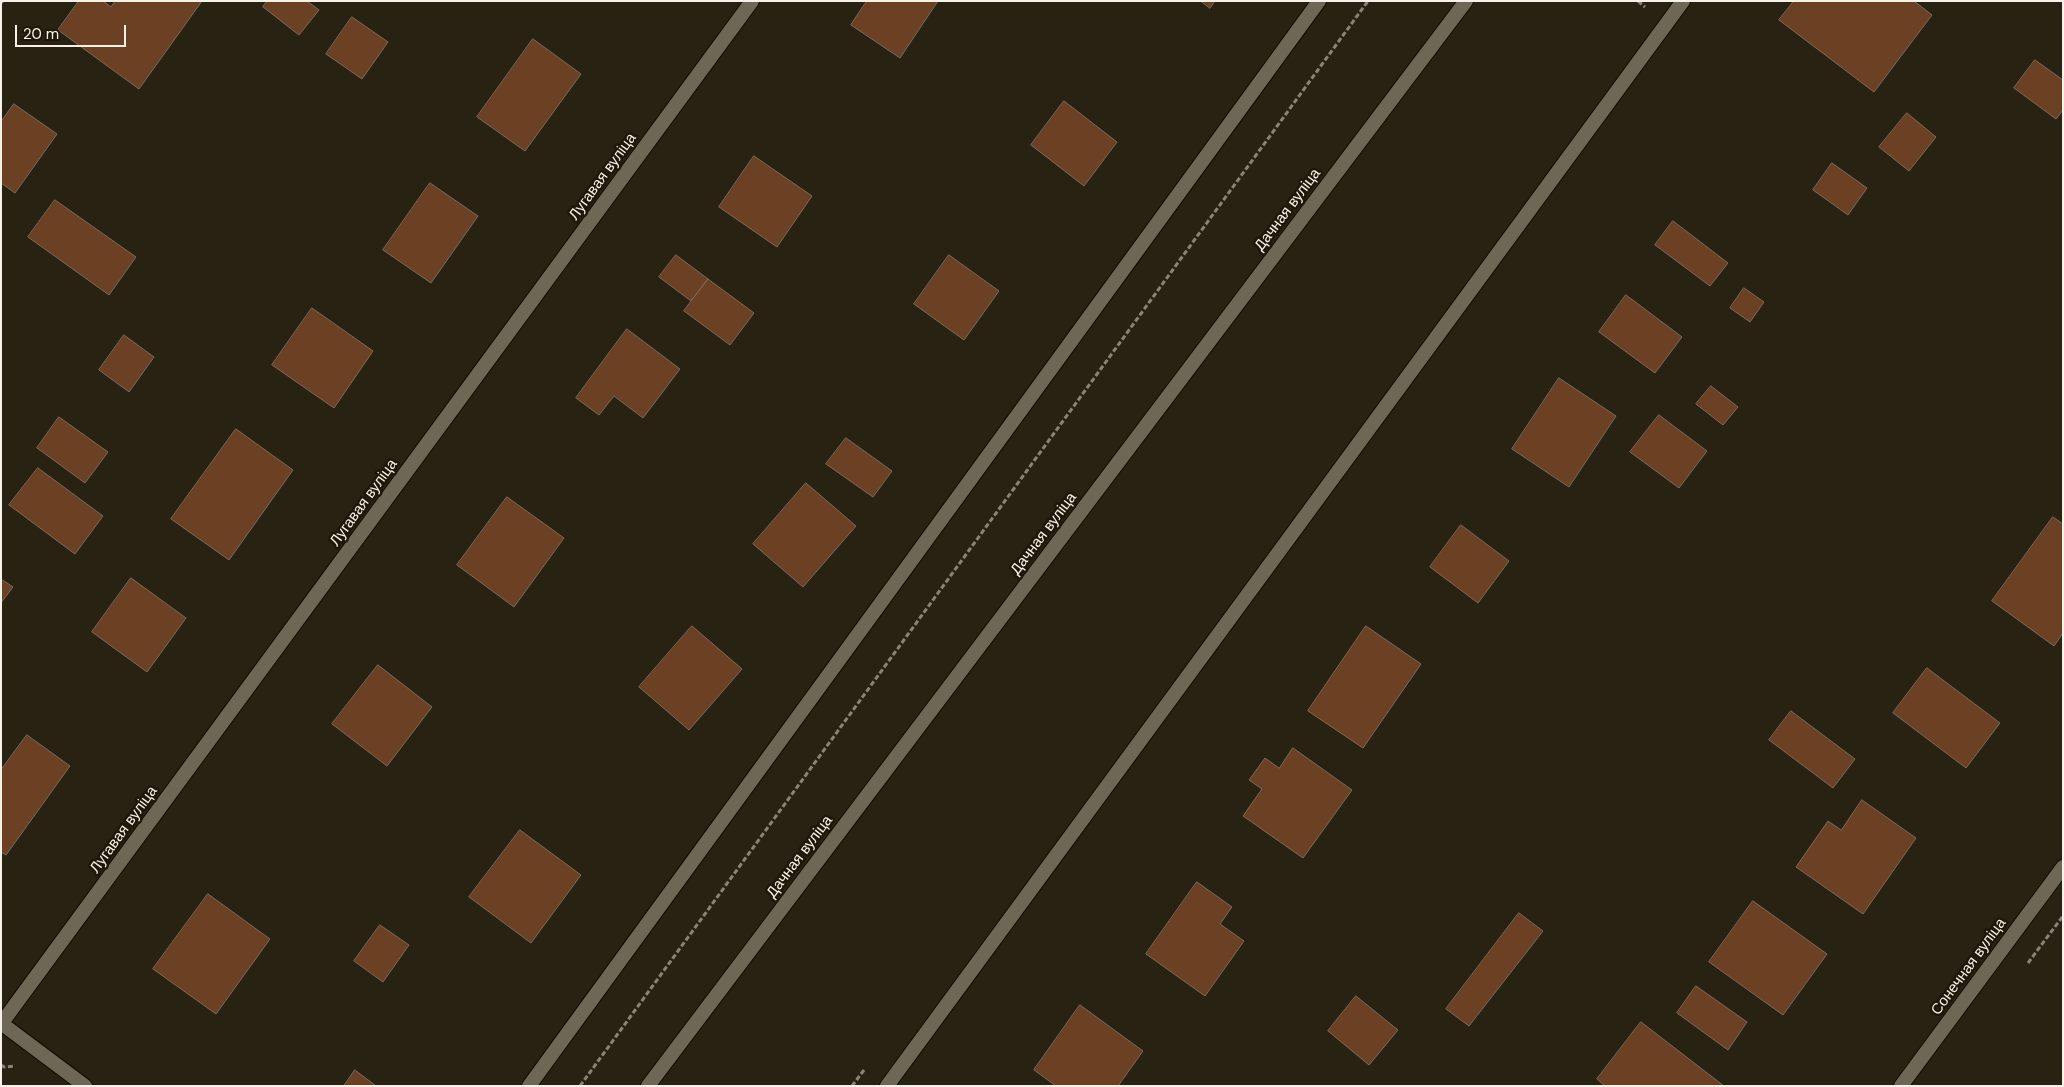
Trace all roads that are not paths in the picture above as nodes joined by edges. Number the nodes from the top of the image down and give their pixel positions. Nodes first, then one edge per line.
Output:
1 (752, 1) edge
2 (1319, 1) edge
3 (1466, 1) edge
4 (1683, 1) edge
5 (2063, 867) edge
6 (2, 1024) edge
7 (85, 1086) edge
8 (529, 1086) edge
9 (648, 1086) edge
10 (887, 1086) edge
11 (1901, 1086) edge

1 - 6 street, Лугавая вуліца
2 - 8 street
3 - 9 street, Дачная вуліца
4 - 10 street
5 - 11 street, Сонечная вуліца
6 - 7 street

